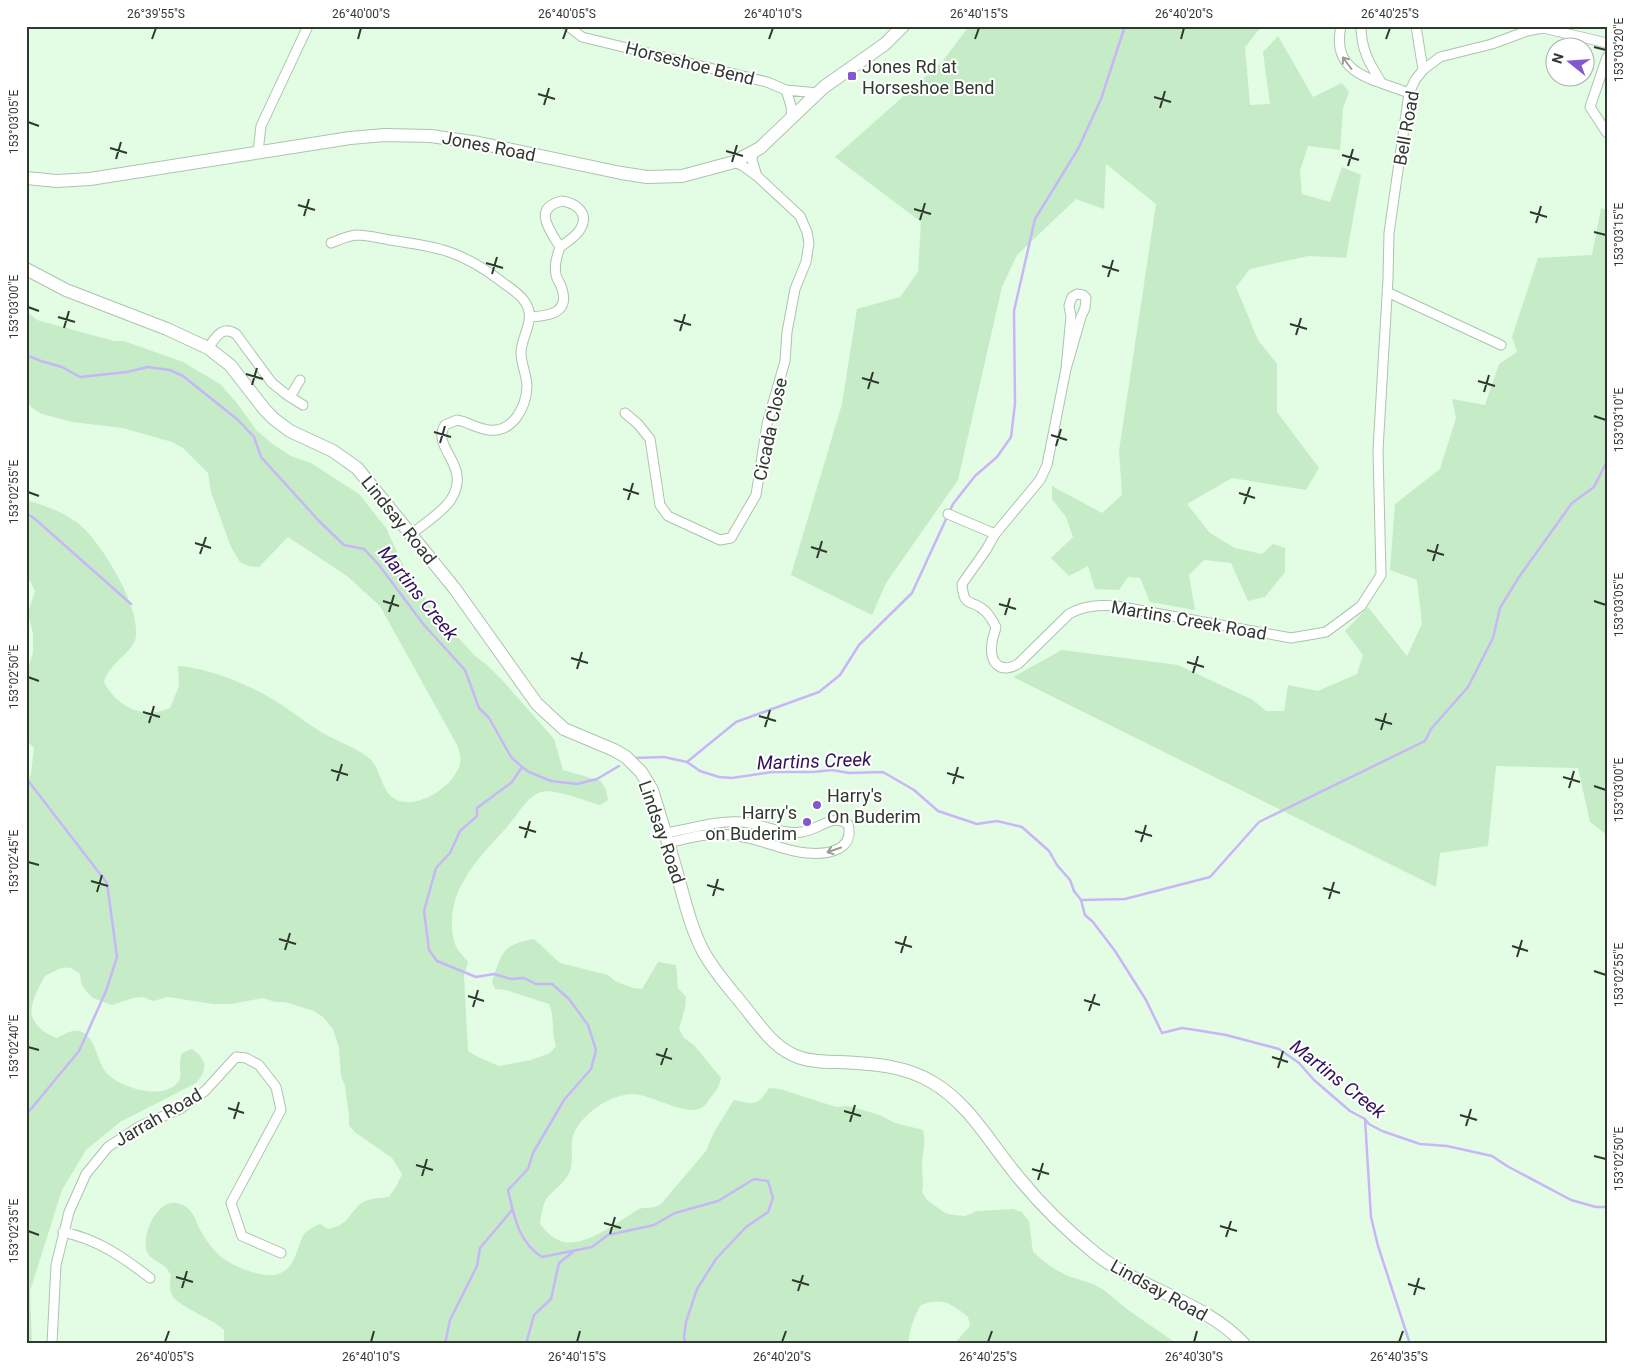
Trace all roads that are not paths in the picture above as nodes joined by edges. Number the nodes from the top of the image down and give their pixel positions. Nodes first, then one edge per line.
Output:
1 (308, 26) edge
2 (568, 26) edge
3 (903, 26) edge
4 (1341, 26) edge
5 (1361, 26) edge
6 (1416, 26) edge
7 (1561, 28) edge
8 (1607, 43) edge
9 (1607, 57) edge
10 (1423, 70) junction
11 (1381, 82) junction
12 (786, 90) junction
13 (818, 93) junction
14 (1409, 93) junction
15 (792, 119) junction
16 (1607, 133) edge
17 (258, 152) junction
18 (753, 152) junction
19 (734, 162) junction
20 (757, 176) junction
21 (26, 178) edge
22 (331, 243) dead end
23 (560, 247) junction
24 (26, 268) edge
25 (1387, 292) junction
26 (530, 317) junction
27 (1501, 345) dead end
28 (208, 348) junction
29 (1066, 369) junction
30 (300, 380) dead end
31 (290, 397) junction
32 (303, 405) dead end
33 (625, 413) dead end
34 (948, 514) dead end
35 (411, 534) junction
36 (995, 534) junction
37 (667, 838) junction
38 (63, 1232) junction
39 (281, 1253) dead end
40 (150, 1278) dead end
41 (52, 1344) edge
42 (1244, 1344) edge

1 - 17 street
2 - 12 street, Horseshoe Bend
3 - 13 street, Jones Road
11 -> 4 street
5 - 11 street
6 - 10 street
7 - 8 street, Bell Road
7 - 10 street, Bell Road
9 - 16 street
10 - 14 street, Bell Road
11 - 14 street
12 - 13 street, Horseshoe Bend
12 - 15 street
13 - 15 street, Jones Road
14 - 25 street, Bell Road
15 - 18 street, Jones Road
17 - 19 street, Jones Road
17 - 21 street, Jones Road
18 - 19 street, Jones Road
18 - 20 street
19 - 20 street, Cicada Close
20 - 33 street, Cicada Close
22 - 26 street
23 - 23 street
23 - 26 street
24 - 28 street, Lindsay Road
25 - 27 street
25 - 36 street, Martins Creek Road
26 - 35 street
28 - 31 street
28 - 35 street, Lindsay Road
29 - 29 street, Martins Creek Road
29 - 36 street, Martins Creek Road
30 - 31 street
31 - 32 street
34 - 36 street
35 - 37 street, Lindsay Road
37 -> 37 street
37 - 42 street, Lindsay Road
38 - 39 street, Jarrah Road
38 - 40 street
38 - 41 street, Jarrah Road

